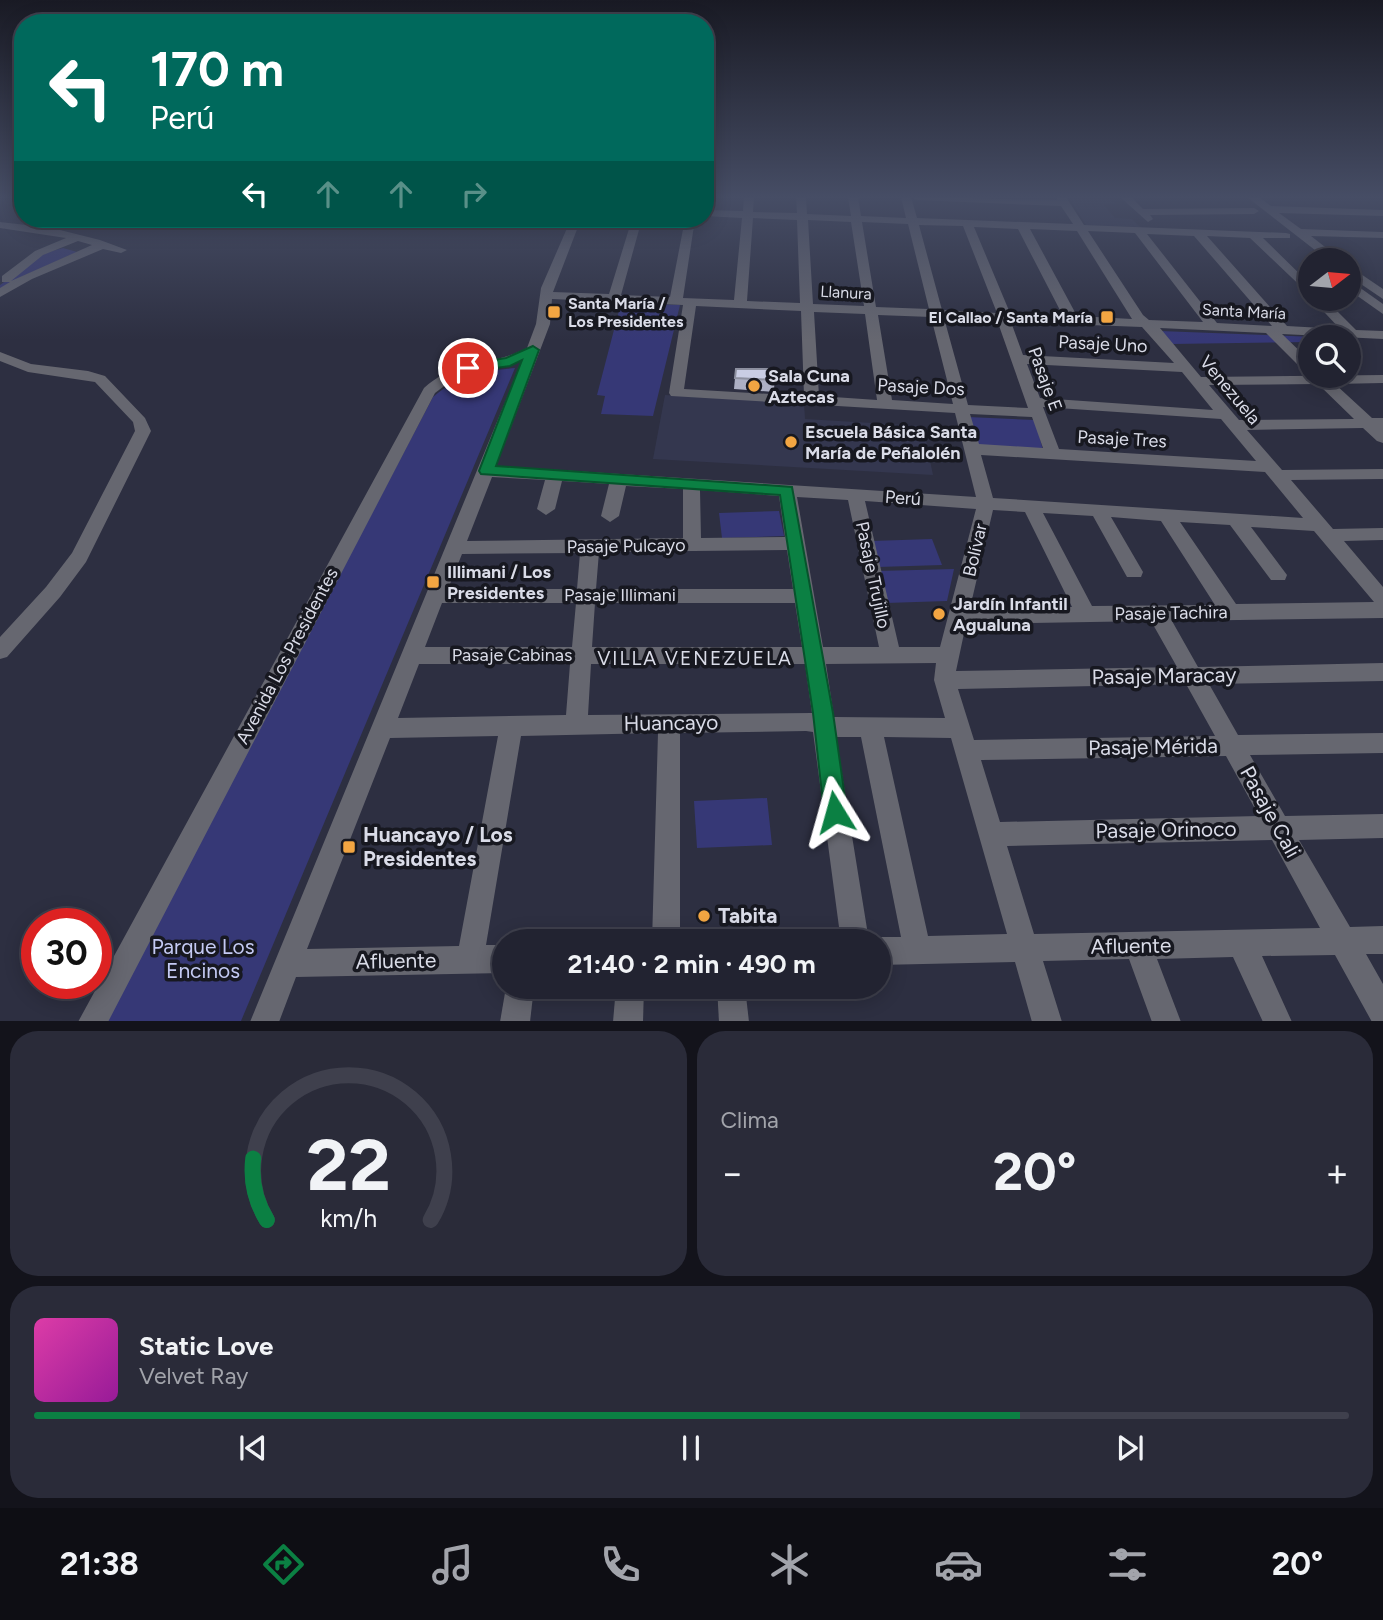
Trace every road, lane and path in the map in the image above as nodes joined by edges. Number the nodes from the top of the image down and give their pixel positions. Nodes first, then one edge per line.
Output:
1 (59, 245) edge
2 (64, 245) edge
3 (90, 245) edge
4 (566, 245) edge
5 (630, 245) edge
6 (688, 245) edge
7 (744, 245) edge
8 (804, 245) edge
9 (860, 245) edge
10 (918, 245) edge
11 (975, 245) edge
12 (1032, 245) edge
13 (1090, 245) edge
14 (1150, 245) edge
15 (1206, 245) edge
16 (1263, 245) edge
17 (98, 250) junction
18 (121, 250) dead end
19 (1298, 279) edge
20 (1362, 280) edge
21 (0, 283) edge
22 (1368, 284) junction
23 (1383, 284) edge
24 (0, 293) edge
25 (1362, 294) edge
26 (545, 295) junction
27 (1383, 295) edge
28 (614, 298) junction
29 (683, 301) junction
30 (740, 304) junction
31 (808, 307) junction
32 (871, 310) junction
33 (1383, 310) edge
34 (1331, 312) edge
35 (937, 313) junction
36 (1003, 317) junction
37 (1072, 320) junction
38 (1146, 323) junction
39 (1344, 325) edge
40 (1213, 327) junction
41 (1276, 330) junction
42 (1298, 331) edge
43 (1361, 334) edge
44 (1383, 335) edge
45 (533, 350) junction
46 (1298, 354) edge
47 (0, 356) edge
48 (1017, 359) junction
49 (1192, 375) junction
50 (1298, 375) edge
51 (1361, 378) edge
52 (1383, 379) edge
53 (1333, 388) edge
54 (812, 400) junction
55 (885, 404) junction
56 (1036, 407) junction
57 (961, 409) junction
58 (1231, 420) junction
59 (1375, 423) edge
60 (1383, 438) edge
61 (972, 449) junction
62 (1053, 454) junction
63 (486, 471) junction
64 (1274, 471) junction
65 (1383, 474) edge
66 (555, 475) junction
67 (619, 479) junction
68 (691, 484) junction
69 (787, 490) junction
70 (855, 495) junction
71 (986, 503) junction
72 (1031, 506) junction
73 (546, 509) dead end
74 (1098, 510) junction
75 (1166, 515) junction
76 (610, 516) dead end
77 (1236, 520) junction
78 (1324, 530) junction
79 (1383, 534) edge
80 (796, 544) junction
81 (692, 545) junction
82 (590, 547) junction
83 (455, 548) junction
84 (1134, 572) dead end
85 (1278, 575) dead end
86 (586, 595) junction
87 (436, 596) junction
88 (804, 596) junction
89 (1383, 600) edge
90 (1383, 610) edge
91 (1230, 612) junction
92 (1157, 613) junction
93 (1086, 614) junction
94 (959, 616) junction
95 (0, 651) edge
96 (814, 655) junction
97 (891, 655) junction
98 (948, 655) junction
99 (412, 656) junction
100 (582, 656) junction
101 (1383, 672) edge
102 (1192, 675) junction
103 (945, 680) junction
104 (669, 723) junction
105 (824, 723) junction
106 (576, 725) junction
107 (511, 726) junction
108 (870, 727) junction
109 (958, 727) junction
110 (382, 728) junction
111 (1383, 743) edge
112 (1233, 746) junction
113 (966, 750) junction
114 (1383, 826) edge
115 (1279, 828) junction
116 (991, 834) junction
117 (666, 929) edge
118 (853, 929) edge
119 (1383, 940) edge
120 (1343, 941) junction
121 (1241, 943) junction
122 (1138, 946) junction
123 (1025, 948) junction
124 (917, 950) junction
125 (891, 951) edge
126 (470, 959) junction
127 (492, 959) edge
128 (288, 963) junction
129 (518, 999) edge
130 (629, 999) edge
131 (732, 999) edge
132 (1383, 1012) edge
133 (92, 1021) edge
134 (264, 1021) edge
135 (515, 1021) edge
136 (628, 1021) edge
137 (734, 1021) edge
138 (1047, 1021) edge
139 (1167, 1021) edge
140 (1278, 1021) edge

1 - 21 street
2 - 17 street
3 - 17 street
4 - 26 street
5 - 28 street
6 - 29 street
7 - 30 street
8 - 31 street
9 - 32 street
10 - 35 street, Bolívar
11 - 36 street, Pasaje E
12 - 37 street
13 - 38 street, Venezuela
14 - 40 street
15 - 41 street
16 - 19 street
17 - 18 street
17 - 24 street
20 - 22 street
22 - 23 street
22 - 27 street
25 - 33 street
26 - 28 street, Llanura
26 - 45 street
28 - 29 street, Llanura
29 - 30 street, Llanura
29 - 54 street, Pasaje Dos
30 - 31 street, Llanura
31 - 32 street, Llanura
31 - 54 street
32 - 35 street, Llanura
32 - 55 street
34 - 39 street
35 - 36 street, Llanura
35 - 57 street, Bolívar
36 - 37 street, Llanura
36 - 48 street, Pasaje E
37 - 38 street, Llanura
38 - 40 street, Santa María
38 - 49 street, Venezuela
40 - 41 street, Santa María
41 - 42 street, Santa María
41 - 46 street
43 - 44 street, Santa María
45 - 63 street
45 - 133 street, Avenida Los Presidentes
47 - 95 street
48 - 49 street, Pasaje Uno
48 - 56 street, Pasaje E
49 - 50 street, Pasaje Uno
49 - 58 street, Venezuela
51 - 52 street, Pasaje Uno
53 - 59 street
54 - 55 street, Pasaje Dos
55 - 57 street, Pasaje Dos
56 - 57 street, Pasaje Dos
56 - 58 street, Pasaje Dos
56 - 62 street, Pasaje E
57 - 61 street, Bolívar
58 - 59 street, Pasaje Dos
58 - 64 street, Venezuela
59 - 60 street
61 - 62 street, Pasaje Tres
61 - 71 street, Bolívar
62 - 64 street, Pasaje Tres
63 - 66 street, Perú
63 - 83 street
64 - 65 street, Pasaje Tres
64 - 78 street, Venezuela
66 - 67 street, Perú
66 - 73 street
67 - 68 street, Perú
67 - 76 street
68 - 69 street, Perú
68 - 81 street
69 - 70 street, Perú
69 - 80 street
70 - 71 street, Perú
70 - 97 street, Pasaje Trujillo
71 - 72 street, Perú
71 - 94 street, Bolívar
72 - 74 street, Perú
72 - 93 street
74 - 75 street, Perú
74 - 84 street
75 - 77 street, Perú
75 - 91 street
77 - 78 street, Perú
77 - 85 street
78 - 79 street, Perú
78 - 89 street, Venezuela
80 - 81 street, Pasaje Pulcayo
80 - 88 street
81 - 82 street, Pasaje Pulcayo
82 - 83 street, Pasaje Pulcayo
82 - 86 street
83 - 87 street
86 - 87 street, Pasaje Illimani
86 - 88 street, Pasaje Illimani
86 - 100 street
87 - 99 street
88 - 96 street
90 - 91 street, Pasaje Tachira
91 - 92 street, Pasaje Tachira
92 - 93 street, Pasaje Tachira
92 - 102 street, Pasaje Cali
93 - 94 street, Pasaje Tachira
94 - 98 street, Bolívar
96 - 97 street, Pasaje Cabinas
96 - 100 street, Pasaje Cabinas
96 - 105 street
97 - 98 street, Pasaje Cabinas
98 - 103 street, Bolívar
99 - 100 street, Pasaje Cabinas
99 - 110 street
100 - 106 street
101 - 102 street, Pasaje Maracay
102 - 103 street, Pasaje Maracay
102 - 112 street, Pasaje Cali
103 - 109 street, Bolívar
104 - 105 street, Huancayo
104 - 106 street, Huancayo
104 - 117 street
105 - 108 street, Huancayo
105 - 118 street
106 - 107 street, Huancayo
107 - 110 street, Huancayo
107 - 126 street
108 - 109 street, Huancayo
108 - 124 street
109 - 113 street, Bolívar
110 - 128 street
111 - 112 street, Pasaje Mérida
112 - 113 street, Pasaje Mérida
112 - 115 street, Pasaje Cali
113 - 116 street, Bolívar
114 - 115 street, Pasaje Orinoco
115 - 116 street, Pasaje Orinoco
115 - 120 street, Pasaje Cali
116 - 123 street, Bolívar
119 - 120 street, Afluente
120 - 121 street, Afluente
120 - 132 street, Pasaje Cali
121 - 122 street, Afluente
121 - 140 street
122 - 123 street, Afluente
122 - 139 street
123 - 124 street, Afluente
123 - 138 street, Bolívar
124 - 125 street, Afluente
126 - 127 street, Afluente
126 - 128 street, Afluente
128 - 134 street
129 - 135 street
130 - 136 street
131 - 137 street

